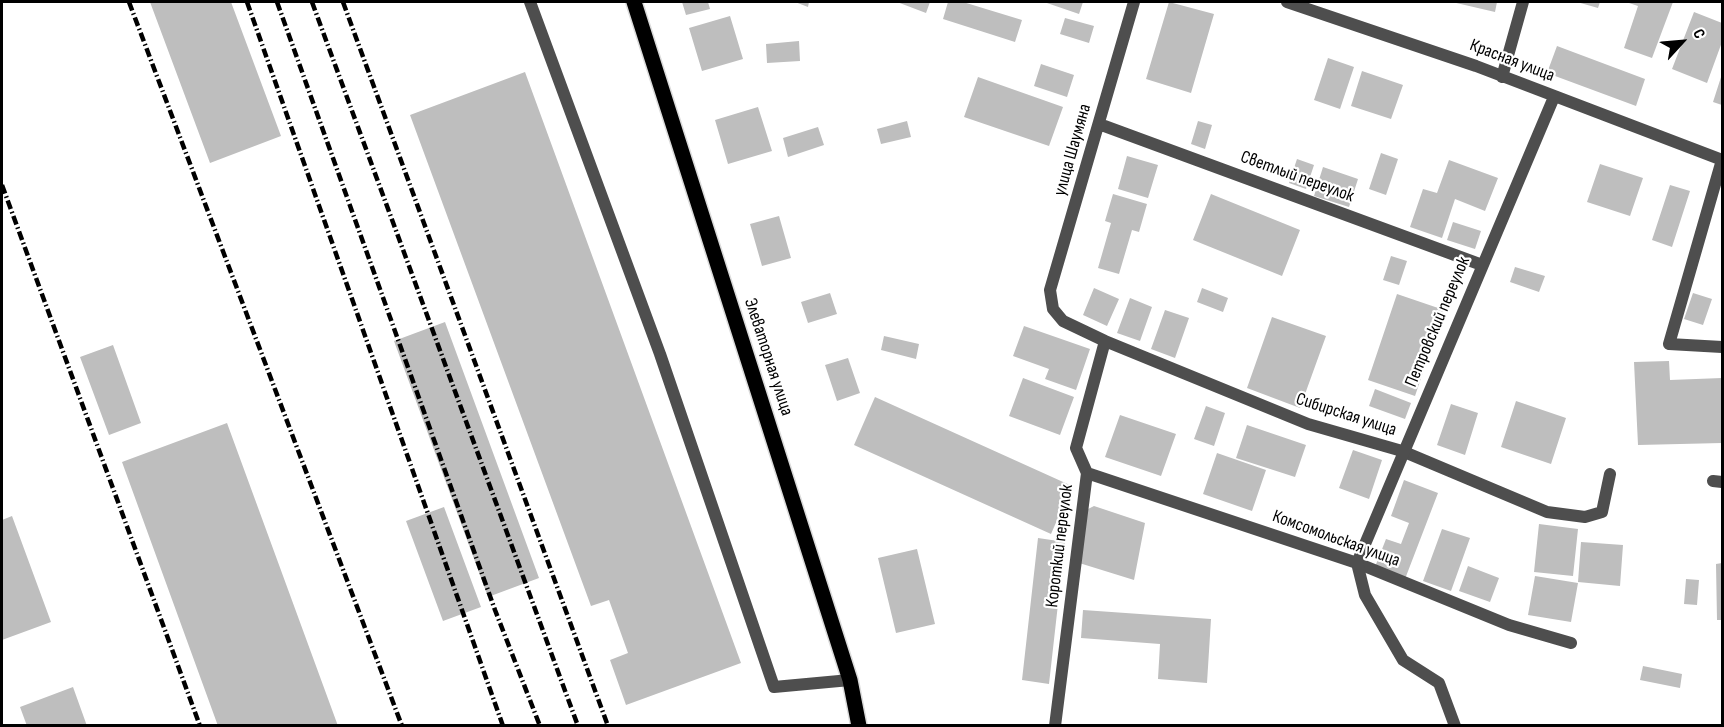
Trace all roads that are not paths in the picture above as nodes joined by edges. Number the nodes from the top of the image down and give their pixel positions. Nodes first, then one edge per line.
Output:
1 (530, 2) edge
2 (634, 2) edge
3 (1134, 2) edge
4 (1287, 2) edge
5 (1523, 2) edge
6 (1502, 77) junction
7 (1554, 97) junction
8 (1099, 124) junction
9 (1722, 160) edge
10 (1482, 265) junction
11 (1053, 309) joint
12 (1105, 341) junction
13 (1722, 346) edge
14 (1402, 451) junction
15 (1087, 472) junction
16 (1610, 474) dead end
17 (1357, 563) junction
18 (1571, 643) dead end
19 (850, 680) junction
20 (859, 726) edge
21 (1055, 726) edge
22 (1455, 726) edge

1 - 19 street
2 - 19 main road, Элеваторная улица
3 - 8 street, улица Шаумяна
4 - 6 street, Красная улица
5 - 6 street
6 - 7 street, Красная улица
7 - 9 street, Красная улица
7 - 10 street, Петровский переулок
8 - 10 street, Светлый переулок
8 - 11 street, улица Шаумяна
9 - 13 street
10 - 14 street, Петровский переулок
11 - 12 street, Сибирская улица
12 - 14 street, Сибирская улица
12 - 15 street, Короткий переулок
14 - 16 street, Сибирская улица
14 - 17 street, Петровский переулок
15 - 17 street, Комсомольская улица
15 - 21 street, Короткий переулок
17 - 18 street, Комсомольская улица
17 - 22 street
19 - 20 main road, Элеваторная улица

